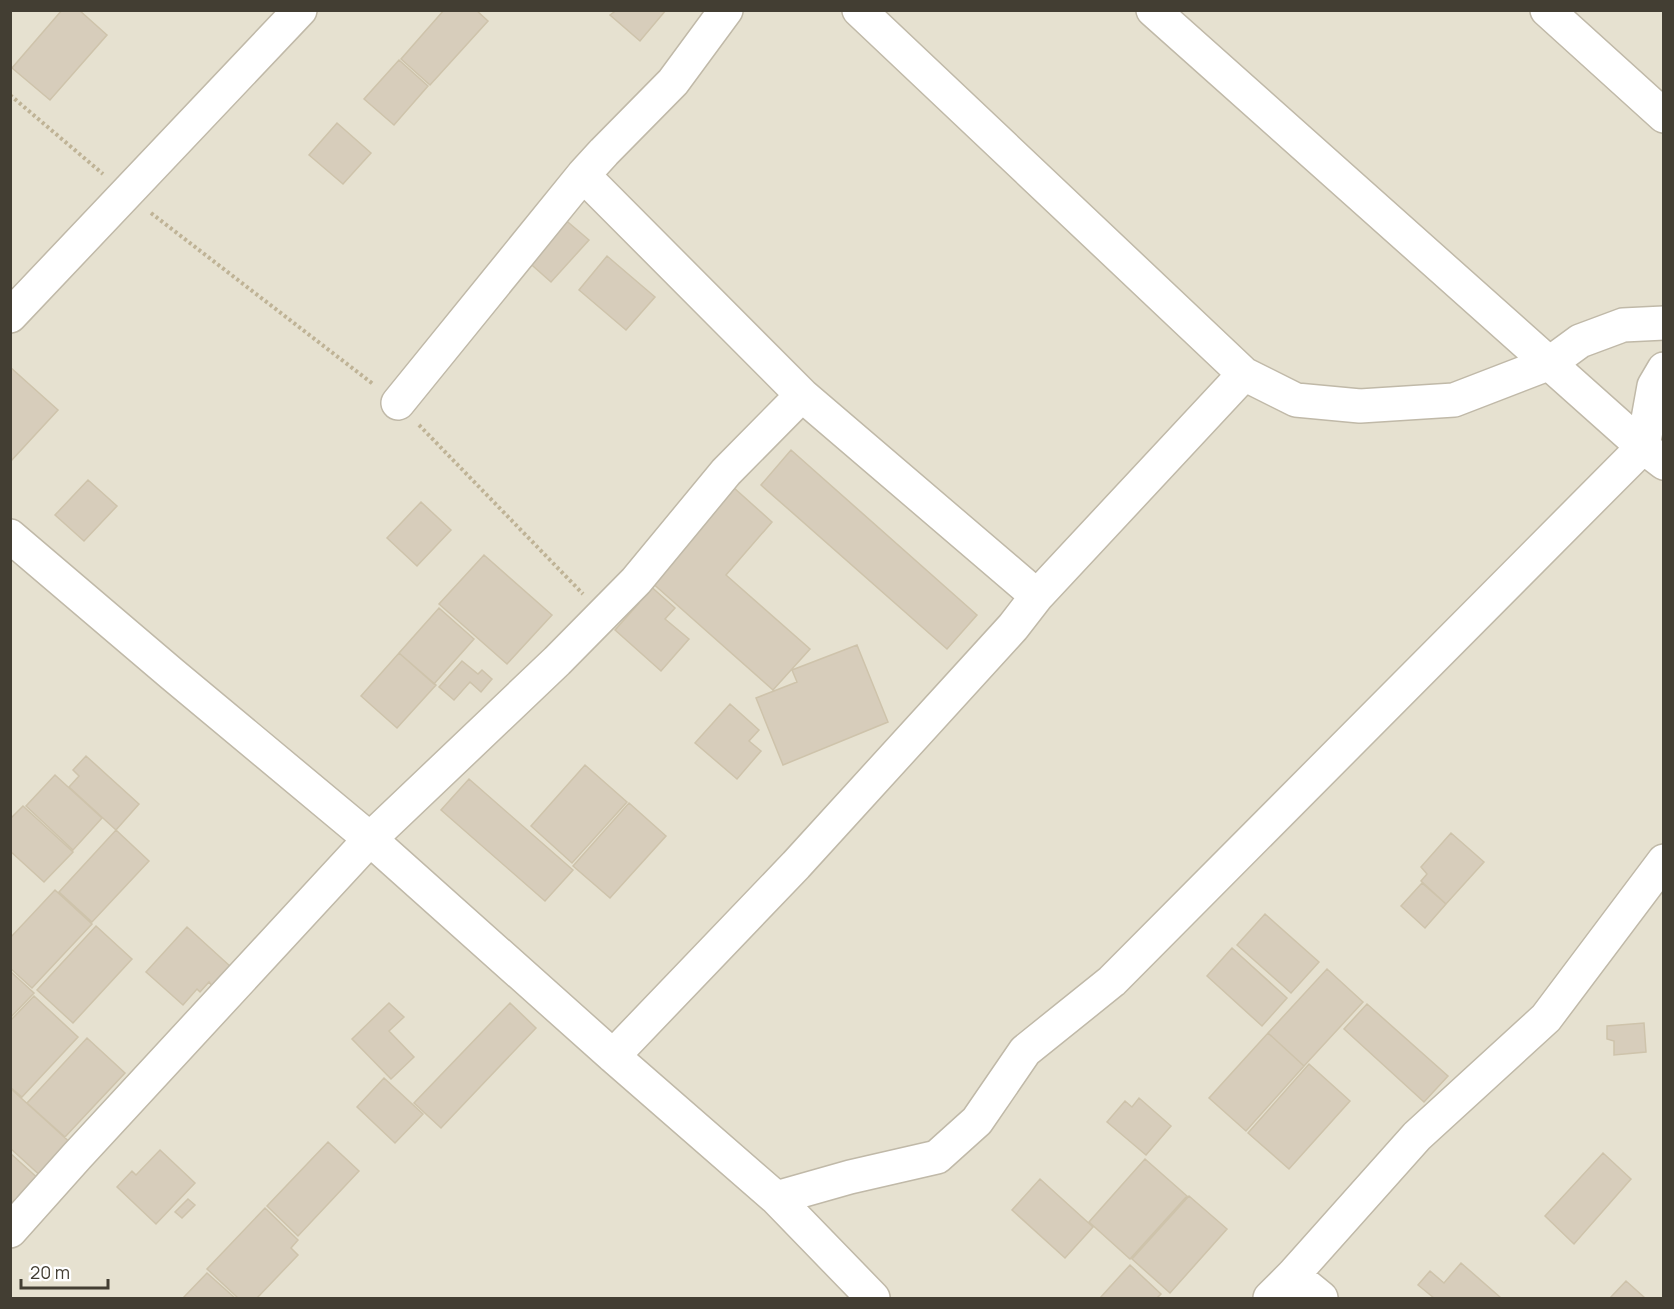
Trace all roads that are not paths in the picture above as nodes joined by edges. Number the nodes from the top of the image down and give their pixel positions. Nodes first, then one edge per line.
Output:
1 (300, 10) edge
2 (726, 10) edge
3 (859, 10) edge
4 (1153, 10) edge
5 (1547, 10) edge
6 (1664, 116) edge
7 (583, 175) junction
8 (10, 316) edge
9 (1664, 322) edge
10 (1550, 363) junction
11 (1664, 369) edge
12 (1244, 374) junction
13 (802, 395) junction
14 (398, 403) road end
15 (1653, 455) edge
16 (10, 536) edge
17 (1037, 596) junction
18 (370, 839) junction
19 (1664, 861) edge
20 (613, 1056) junction
21 (776, 1198) junction
22 (10, 1231) edge
23 (1293, 1275) junction
24 (873, 1299) edge
25 (1270, 1299) edge
26 (1321, 1299) edge

1 - 8 street
2 - 7 street
3 - 12 street
4 - 10 street
5 - 6 street
7 - 13 street
7 - 14 street
9 - 10 street
10 - 12 street
10 - 15 street
11 - 15 street
12 - 17 street
13 - 17 street
13 - 18 street
15 - 21 street
16 - 18 street
17 - 20 street
18 - 20 street
18 - 22 street
19 - 23 street
20 - 21 street
21 - 24 street
23 - 25 street
23 - 26 street

